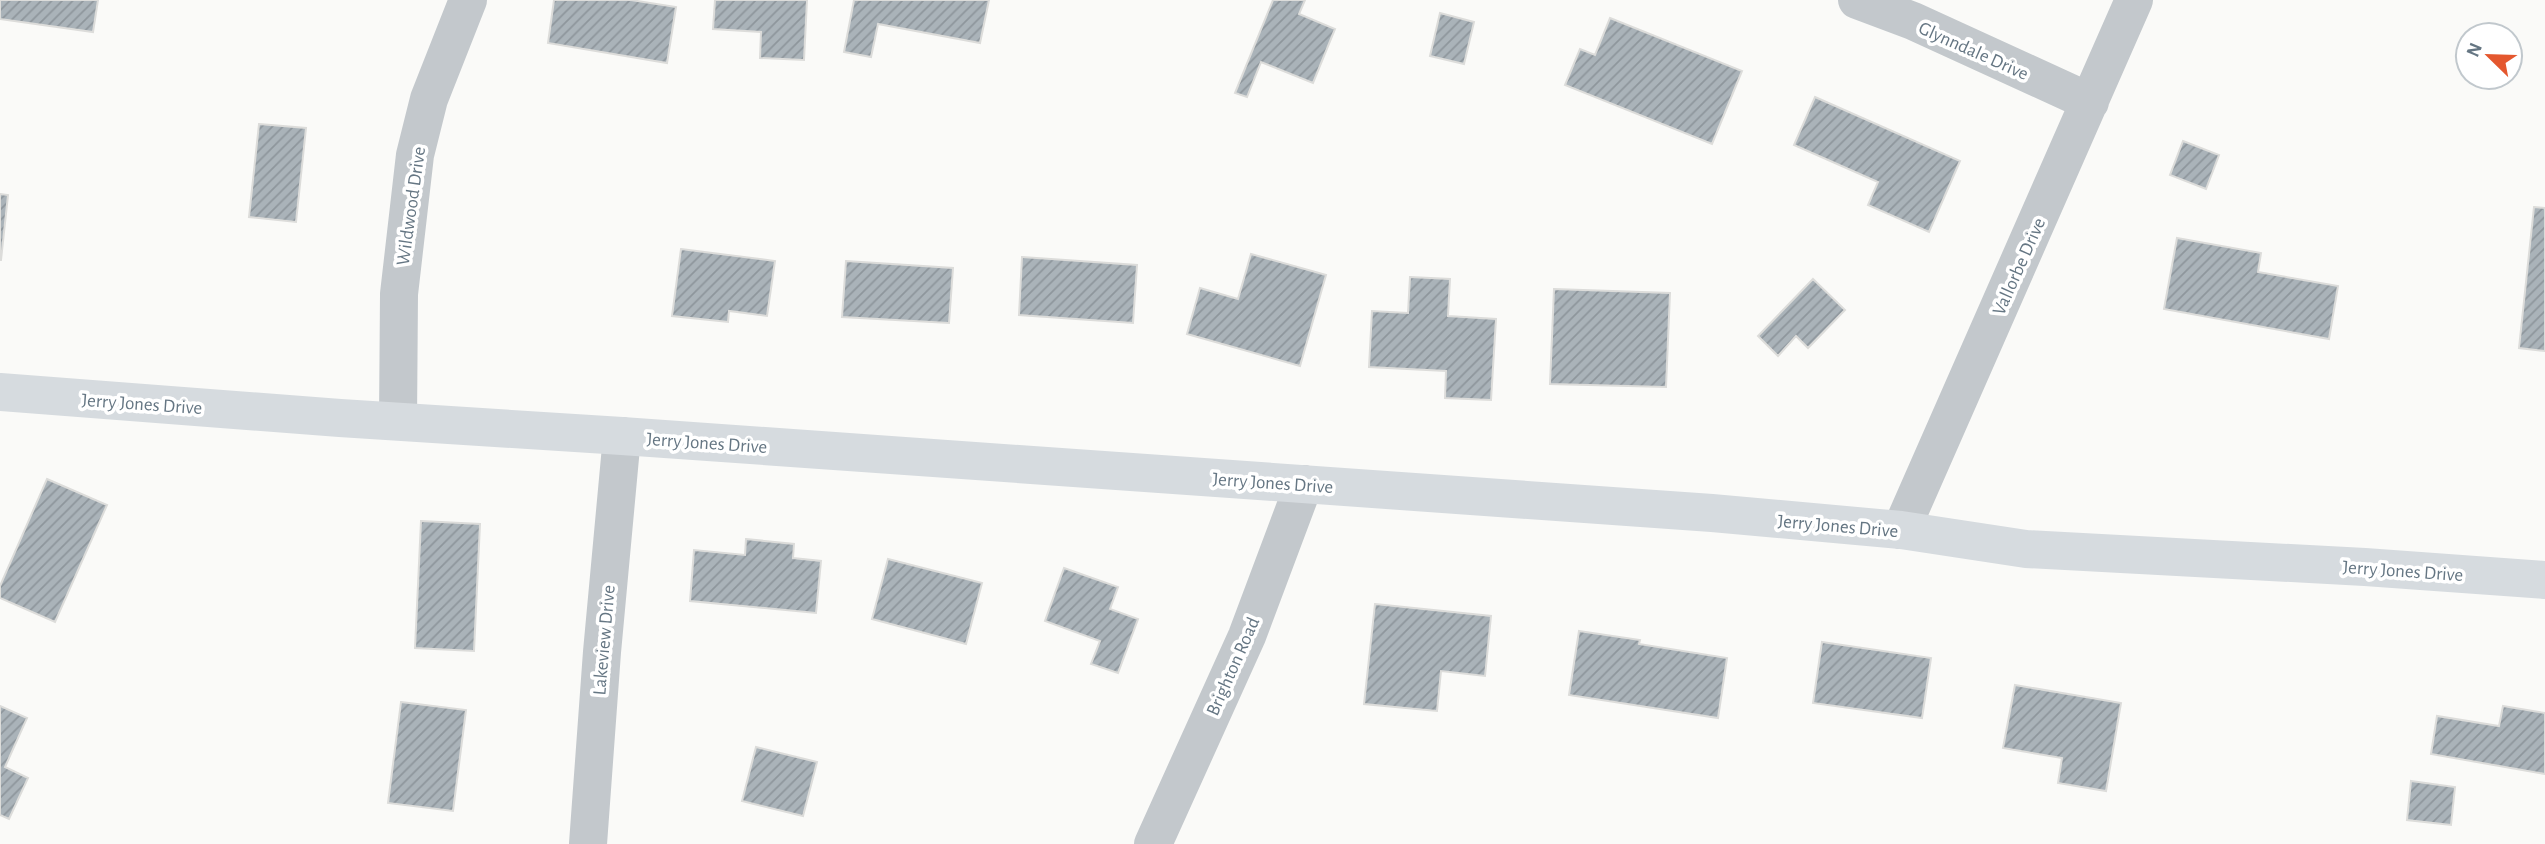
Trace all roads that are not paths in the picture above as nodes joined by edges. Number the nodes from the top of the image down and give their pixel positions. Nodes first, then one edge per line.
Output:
1 (468, 0) edge
2 (1857, 0) edge
3 (2134, 0) edge
4 (2090, 102) junction
5 (0, 392) edge
6 (398, 421) junction
7 (622, 436) junction
8 (1304, 484) junction
9 (1901, 530) junction
10 (2545, 580) edge
11 (588, 844) edge
12 (1153, 844) edge

1 - 6 street, Wildwood Drive
2 - 4 street, Glynndale Drive
3 - 4 street, Vallorbe Drive
4 - 9 street, Vallorbe Drive
5 - 6 main road, Jerry Jones Drive
6 - 7 main road, Jerry Jones Drive
7 - 8 main road, Jerry Jones Drive
7 - 11 street, Lakeview Drive
8 - 9 main road, Jerry Jones Drive
8 - 12 street, Brighton Road
9 - 10 main road, Jerry Jones Drive

